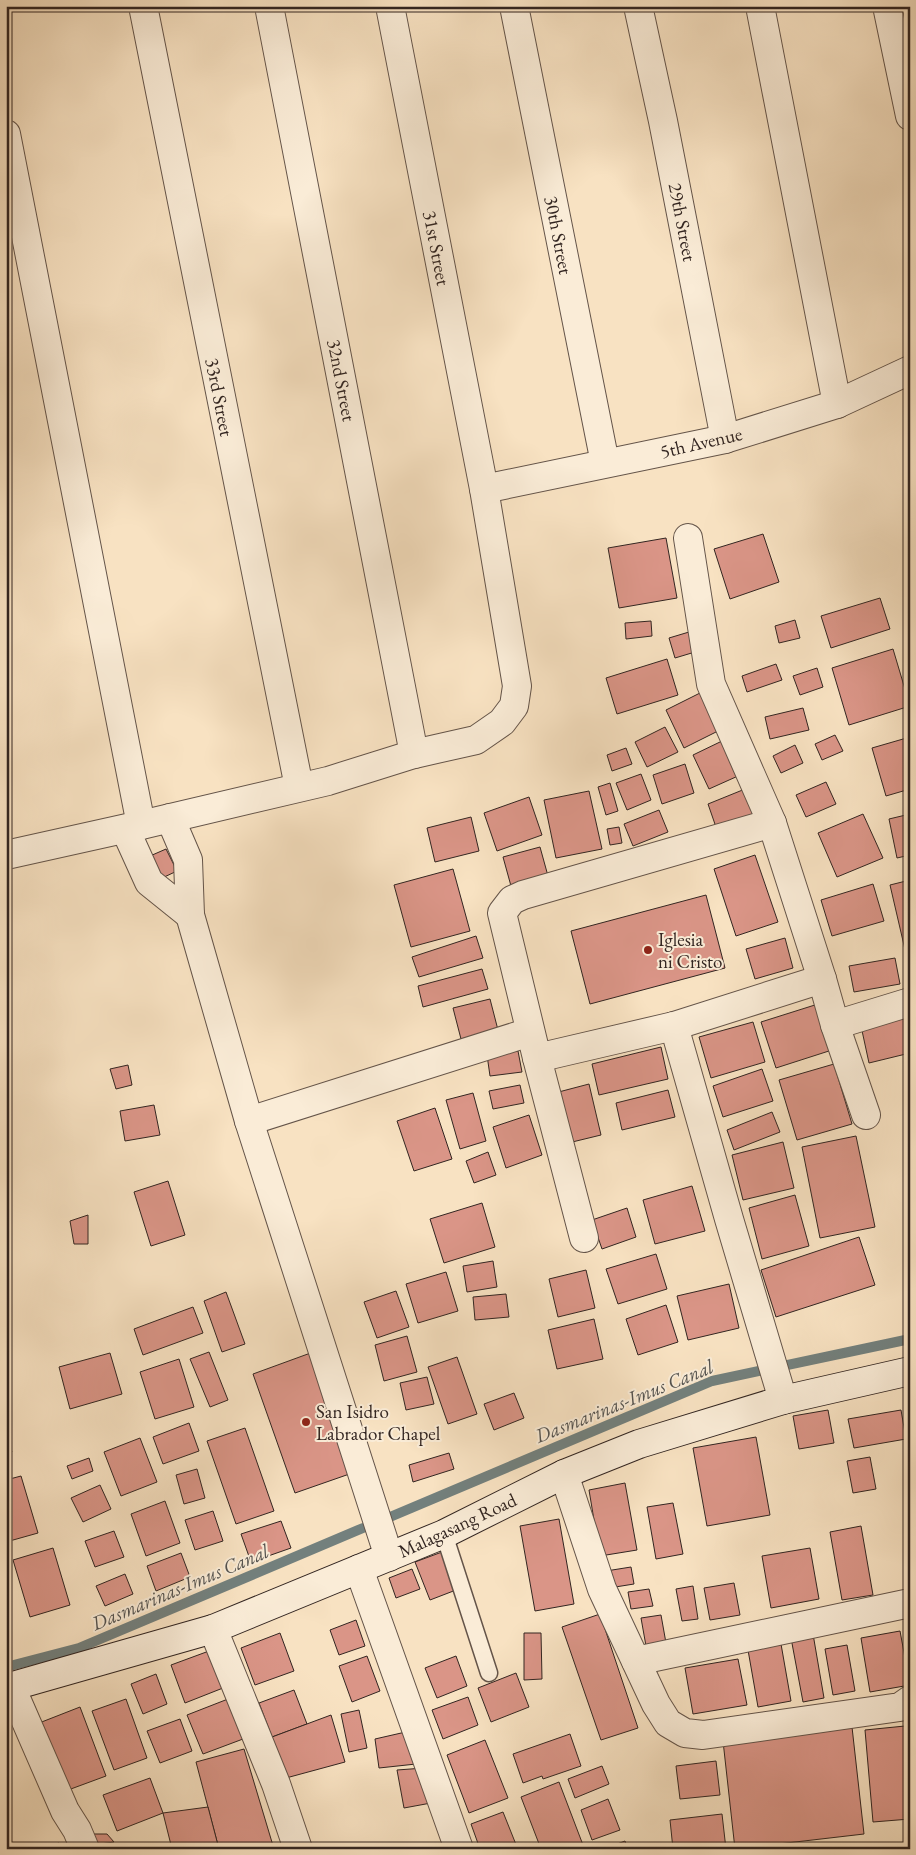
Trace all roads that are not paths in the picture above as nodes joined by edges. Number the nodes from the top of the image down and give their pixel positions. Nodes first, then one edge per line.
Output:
1 (142, 6) edge
2 (269, 6) edge
3 (390, 6) edge
4 (514, 6) edge
5 (638, 6) edge
6 (760, 6) edge
7 (887, 6) edge
8 (910, 116) edge
9 (6, 134) edge
10 (910, 370) edge
11 (838, 404) junction
12 (725, 439) junction
13 (605, 464) junction
14 (484, 489) junction
15 (688, 538) dead end
16 (414, 754) junction
17 (300, 786) junction
18 (170, 818) junction
19 (772, 824) junction
20 (133, 827) junction
21 (6, 855) edge
22 (190, 915) junction
23 (822, 979) junction
24 (910, 1002) edge
25 (835, 1025) junction
26 (674, 1026) junction
27 (534, 1045) junction
28 (866, 1115) dead end
29 (249, 1121) junction
30 (584, 1238) dead end
31 (910, 1371) edge
32 (784, 1400) junction
33 (564, 1474) junction
34 (444, 1534) junction
35 (389, 1557) junction
36 (359, 1569) junction
37 (910, 1603) edge
38 (212, 1629) junction
39 (636, 1661) junction
40 (489, 1673) dead end
41 (9, 1688) edge
42 (910, 1700) edge
43 (85, 1849) edge
44 (298, 1849) edge
45 (459, 1849) edge

1 - 17 street, 33rd Street
2 - 16 street, 32nd Street
3 - 14 street, 31st Street
4 - 13 street, 30th Street
5 - 12 street, 29th Street
6 - 11 street
7 - 8 street
9 - 20 street
10 - 11 street, 5th Avenue
11 - 12 street, 5th Avenue
12 - 13 street, 5th Avenue
13 - 14 street, 5th Avenue
14 - 16 street, 31st Street
15 - 19 street
16 - 17 street, 31st Street
17 - 18 street, 31st Street
18 - 20 street, 31st Street
18 - 22 street
19 - 23 street
19 - 27 street
20 - 21 street, 31st Street
20 - 22 street
22 - 29 street
23 - 25 street
23 - 26 street
24 - 25 street
25 - 28 street
26 - 27 street
26 - 32 street
27 - 29 street
27 - 30 street
29 - 35 street
31 - 32 street, Malagasang Road
32 - 33 street, Malagasang Road
33 - 34 street, Malagasang Road
33 - 39 street
34 - 35 street, Malagasang Road
34 - 40 lane
35 - 36 street, Malagasang Road
36 - 38 street, Malagasang Road
36 - 45 street
37 - 39 street
38 - 41 street, Malagasang Road
38 - 44 street
39 - 42 street
41 - 43 street

